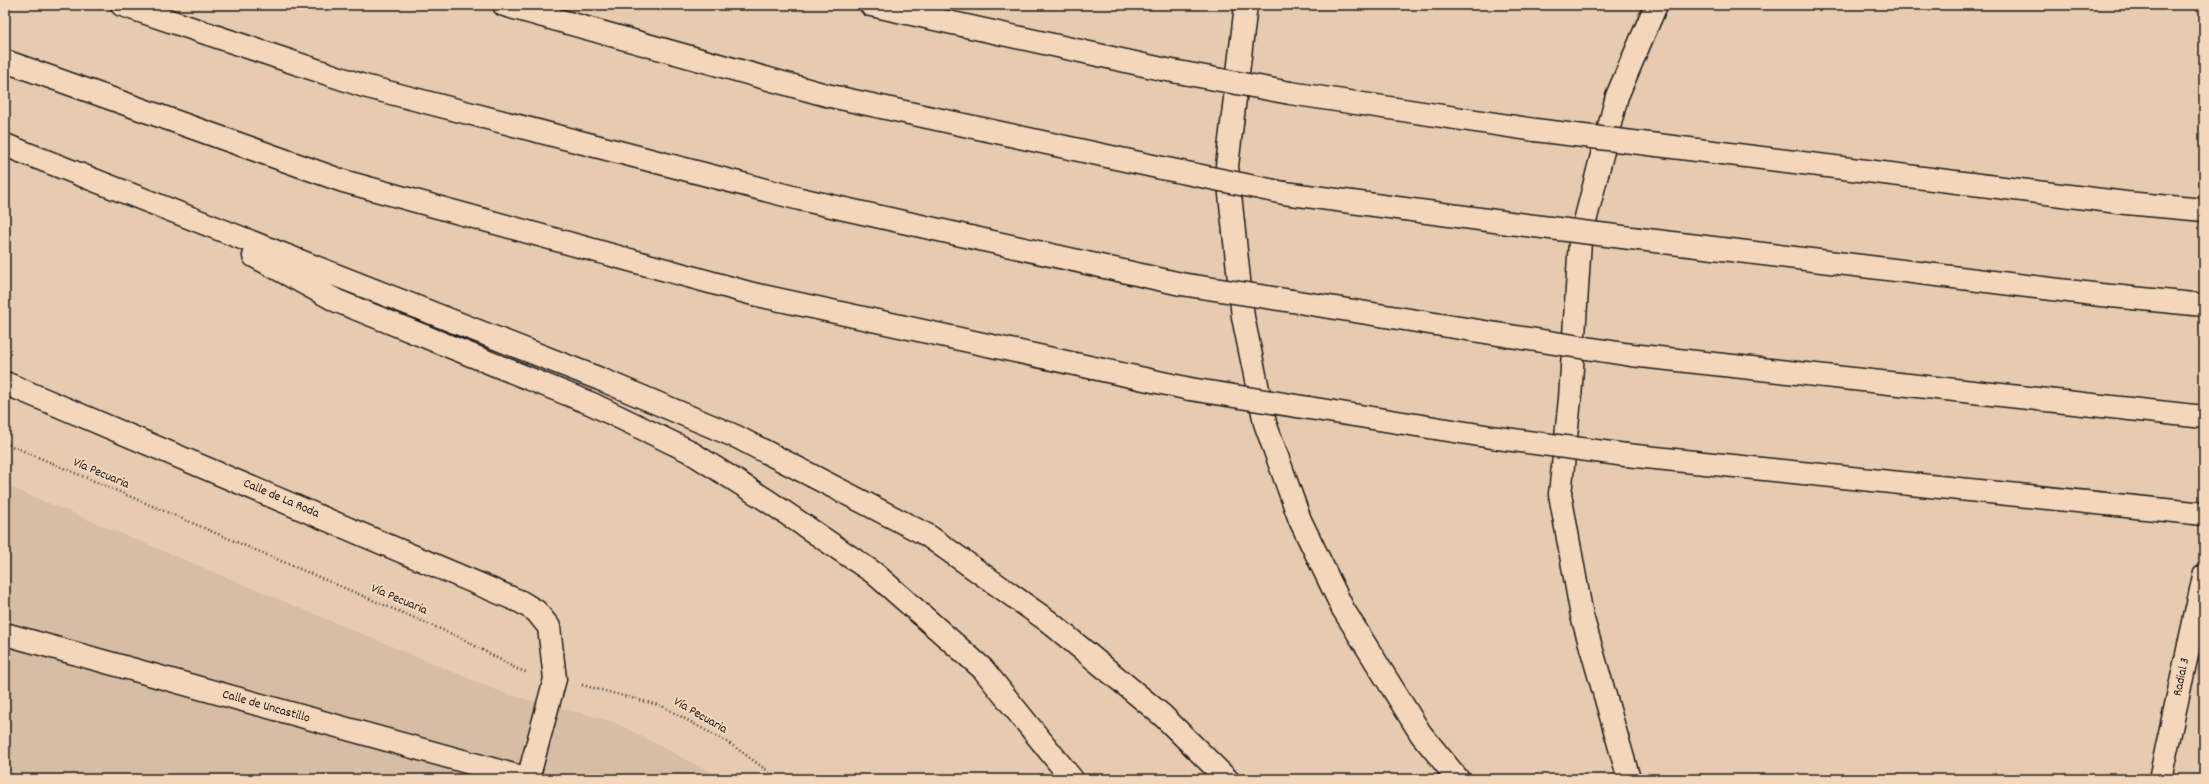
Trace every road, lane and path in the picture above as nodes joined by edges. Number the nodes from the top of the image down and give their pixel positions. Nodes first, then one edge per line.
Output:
1 (122, 5) edge
2 (504, 5) edge
3 (871, 5) edge
4 (1246, 5) edge
5 (1656, 5) edge
6 (5, 61) edge
7 (5, 145) edge
8 (2204, 210) edge
9 (172, 211) junction
10 (2204, 305) edge
11 (5, 383) edge
12 (2204, 417) edge
13 (5, 443) edge
14 (2204, 514) edge
15 (2204, 576) edge
16 (5, 634) edge
17 (556, 679) junction
18 (528, 779) edge
19 (779, 779) edge
20 (1072, 779) edge
21 (1227, 779) edge
22 (1458, 779) edge
23 (1629, 779) edge
24 (2160, 779) edge

1 - 12 main road, bridge
2 - 10 main road, bridge
3 - 8 main road, bridge
4 - 22 main road
5 - 23 main road
6 - 14 main road, bridge
7 - 9 main road
9 - 20 main road
9 - 21 main road
11 - 17 main road, Calle de La Roda
13 - 17 path, Vía Pecuaria
15 - 24 main road, Radial 3
16 - 18 main road, Calle de Uncastillo
17 - 18 main road
17 - 19 path, Vía Pecuaria

